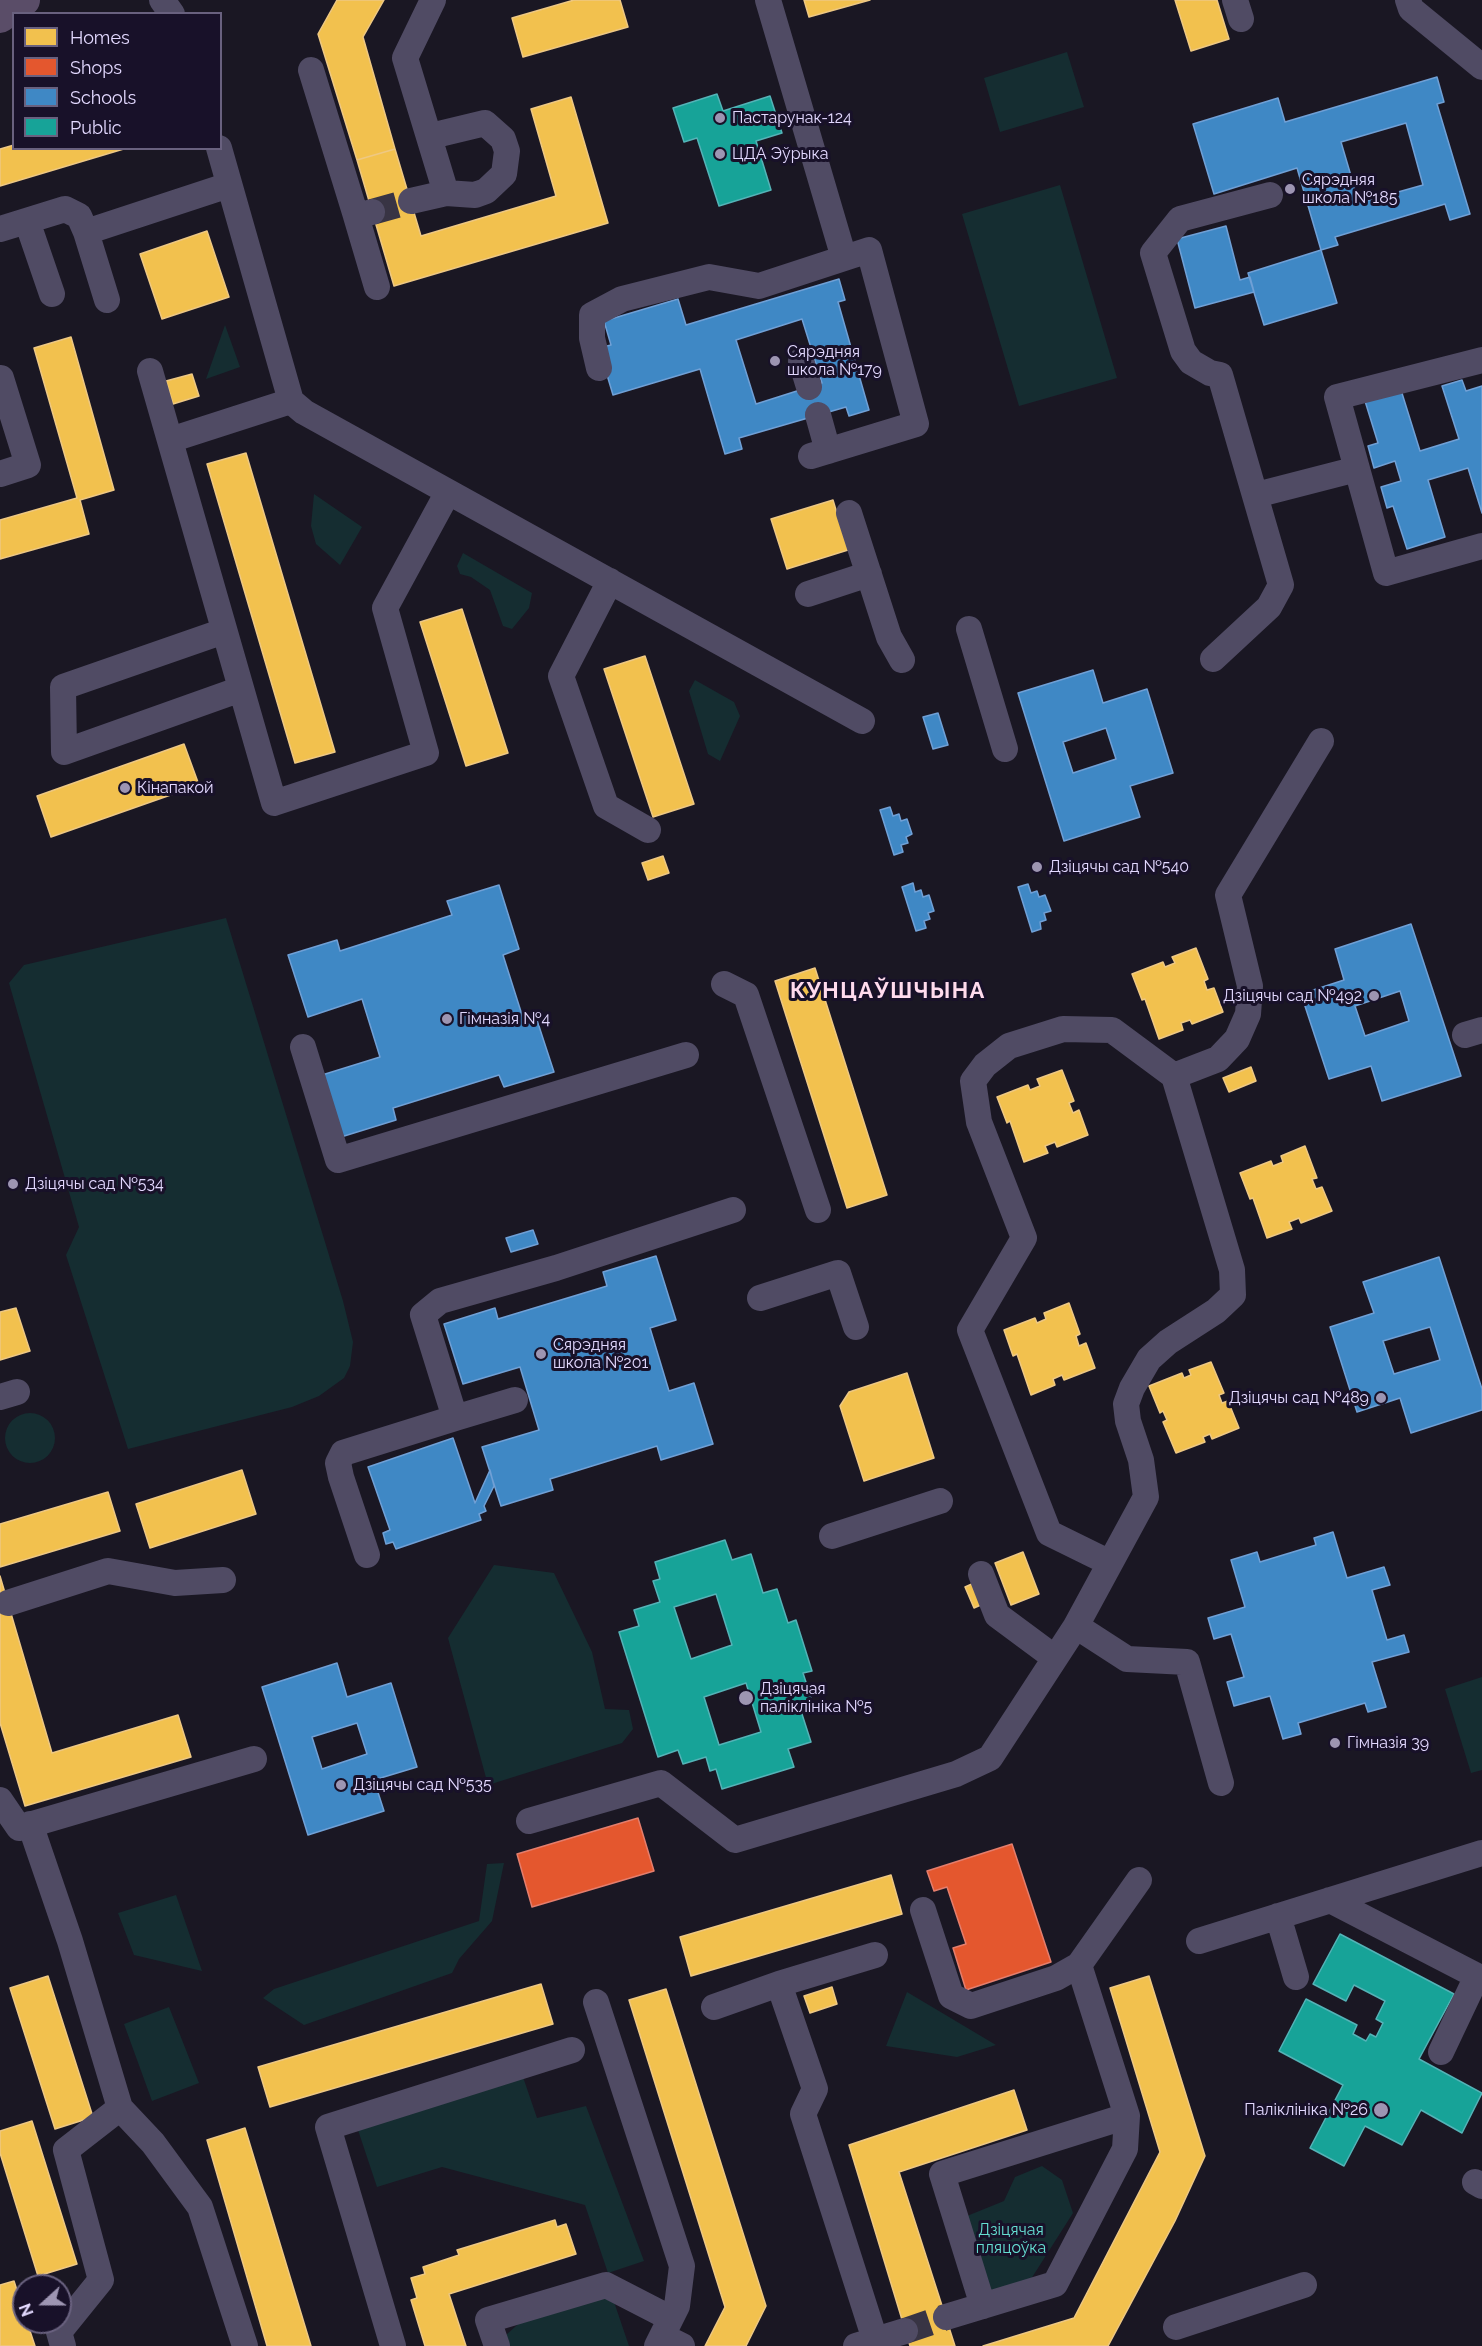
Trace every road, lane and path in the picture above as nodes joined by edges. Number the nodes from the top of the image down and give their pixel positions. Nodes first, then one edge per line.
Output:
1 (24, 0) edge
2 (433, 0) edge
3 (768, 0) edge
4 (1408, 0) edge
5 (0, 17) edge
6 (1482, 67) edge
7 (311, 70) dead end
8 (431, 136) junction
9 (220, 150) edge
10 (229, 185) junction
11 (446, 193) junction
12 (1270, 195) dead end
13 (411, 201) tunnel mouth
14 (27, 221) junction
15 (0, 229) edge
16 (86, 232) junction
17 (844, 258) junction
18 (377, 287) dead end
19 (52, 294) dead end
20 (107, 300) dead end
21 (1482, 360) edge
22 (801, 361) dead end
23 (599, 368) dead end
24 (150, 371) dead end
25 (1, 378) edge
26 (809, 387) dead end
27 (291, 401) junction
28 (818, 415) dead end
29 (170, 440) junction
30 (1357, 469) junction
31 (0, 474) edge
32 (448, 492) junction
33 (1256, 495) junction
34 (849, 513) dead end
35 (1482, 546) edge
36 (869, 574) junction
37 (610, 581) junction
38 (808, 594) dead end
39 (969, 629) dead end
40 (224, 632) junction
41 (1213, 659) dead end
42 (902, 660) dead end
43 (241, 689) junction
44 (862, 721) dead end
45 (1321, 741) dead end
46 (1005, 749) dead end
47 (648, 830) dead end
48 (723, 984) dead end
49 (303, 1047) dead end
50 (686, 1055) dead end
51 (1174, 1076) junction
52 (733, 1210) dead end
53 (818, 1210) dead end
54 (760, 1298) dead end
55 (856, 1327) dead end
56 (515, 1400) dead end
57 (455, 1418) junction
58 (940, 1501) dead end
59 (832, 1536) dead end
60 (367, 1555) dead end
61 (1110, 1563) junction
62 (981, 1574) dead end
63 (223, 1580) dead end
64 (8, 1603) dead end
65 (1076, 1626) junction
66 (1055, 1658) junction
67 (254, 1759) dead end
68 (1221, 1783) dead end
69 (0, 1800) edge
70 (529, 1821) dead end
71 (30, 1824) junction
72 (1481, 1856) edge
73 (1139, 1880) dead end
74 (1330, 1900) junction
75 (923, 1910) dead end
76 (1278, 1916) junction
77 (1198, 1941) dead end
78 (875, 1955) dead end
79 (1079, 1965) junction
80 (1296, 1977) dead end
81 (779, 1984) junction
82 (596, 2002) dead end
83 (714, 2007) dead end
84 (572, 2050) dead end
85 (1441, 2052) dead end
86 (120, 2108) junction
87 (1127, 2116) junction
88 (1304, 2285) dead end
89 (983, 2306) junction
90 (946, 2318) tunnel mouth
91 (1176, 2326) dead end
92 (905, 2331) tunnel mouth
93 (668, 2337) edge
94 (869, 2344) edge
95 (63, 2346) edge
96 (246, 2346) edge
97 (393, 2346) edge
98 (497, 2346) edge

1 - 5 main road
2 - 8 lane
3 - 17 lane
4 - 6 lane
7 - 18 lane
8 - 11 lane
8 - 11 lane
9 - 10 lane
10 - 16 lane
10 - 27 lane
11 - 13 lane
12 - 33 lane
14 - 15 lane
14 - 16 lane
14 - 19 lane
16 - 20 lane
17 - 23 lane
17 - 28 lane
21 - 30 lane
22 - 26 lane
24 - 29 lane
25 - 31 lane
27 - 29 lane
27 - 32 lane
29 - 40 lane
30 - 33 lane
30 - 35 lane
32 - 37 lane
32 - 43 lane
33 - 41 lane
34 - 36 lane
36 - 38 lane
36 - 42 lane
37 - 44 lane
37 - 47 lane
39 - 46 lane
40 - 43 lane
40 - 43 lane
45 - 51 lane
48 - 53 lane
49 - 50 lane
51 - 61 lane
51 - 61 lane
52 - 57 lane
54 - 55 lane
56 - 57 lane
57 - 60 lane
58 - 59 lane
61 - 65 lane
62 - 66 lane
63 - 64 lane
65 - 66 lane
65 - 68 lane
66 - 70 lane
67 - 71 lane
69 - 71 lane
71 - 86 lane
72 - 74 lane
73 - 79 lane
74 - 76 lane
74 - 85 lane
75 - 79 lane
76 - 77 lane
76 - 80 lane
78 - 81 lane
79 - 87 lane
81 - 83 lane
81 - 94 lane
82 - 93 lane
84 - 97 lane
86 - 95 lane
86 - 96 lane
87 - 89 lane
87 - 89 lane
88 - 91 lane
89 - 90 lane
92 - 94 lane
93 - 98 lane

